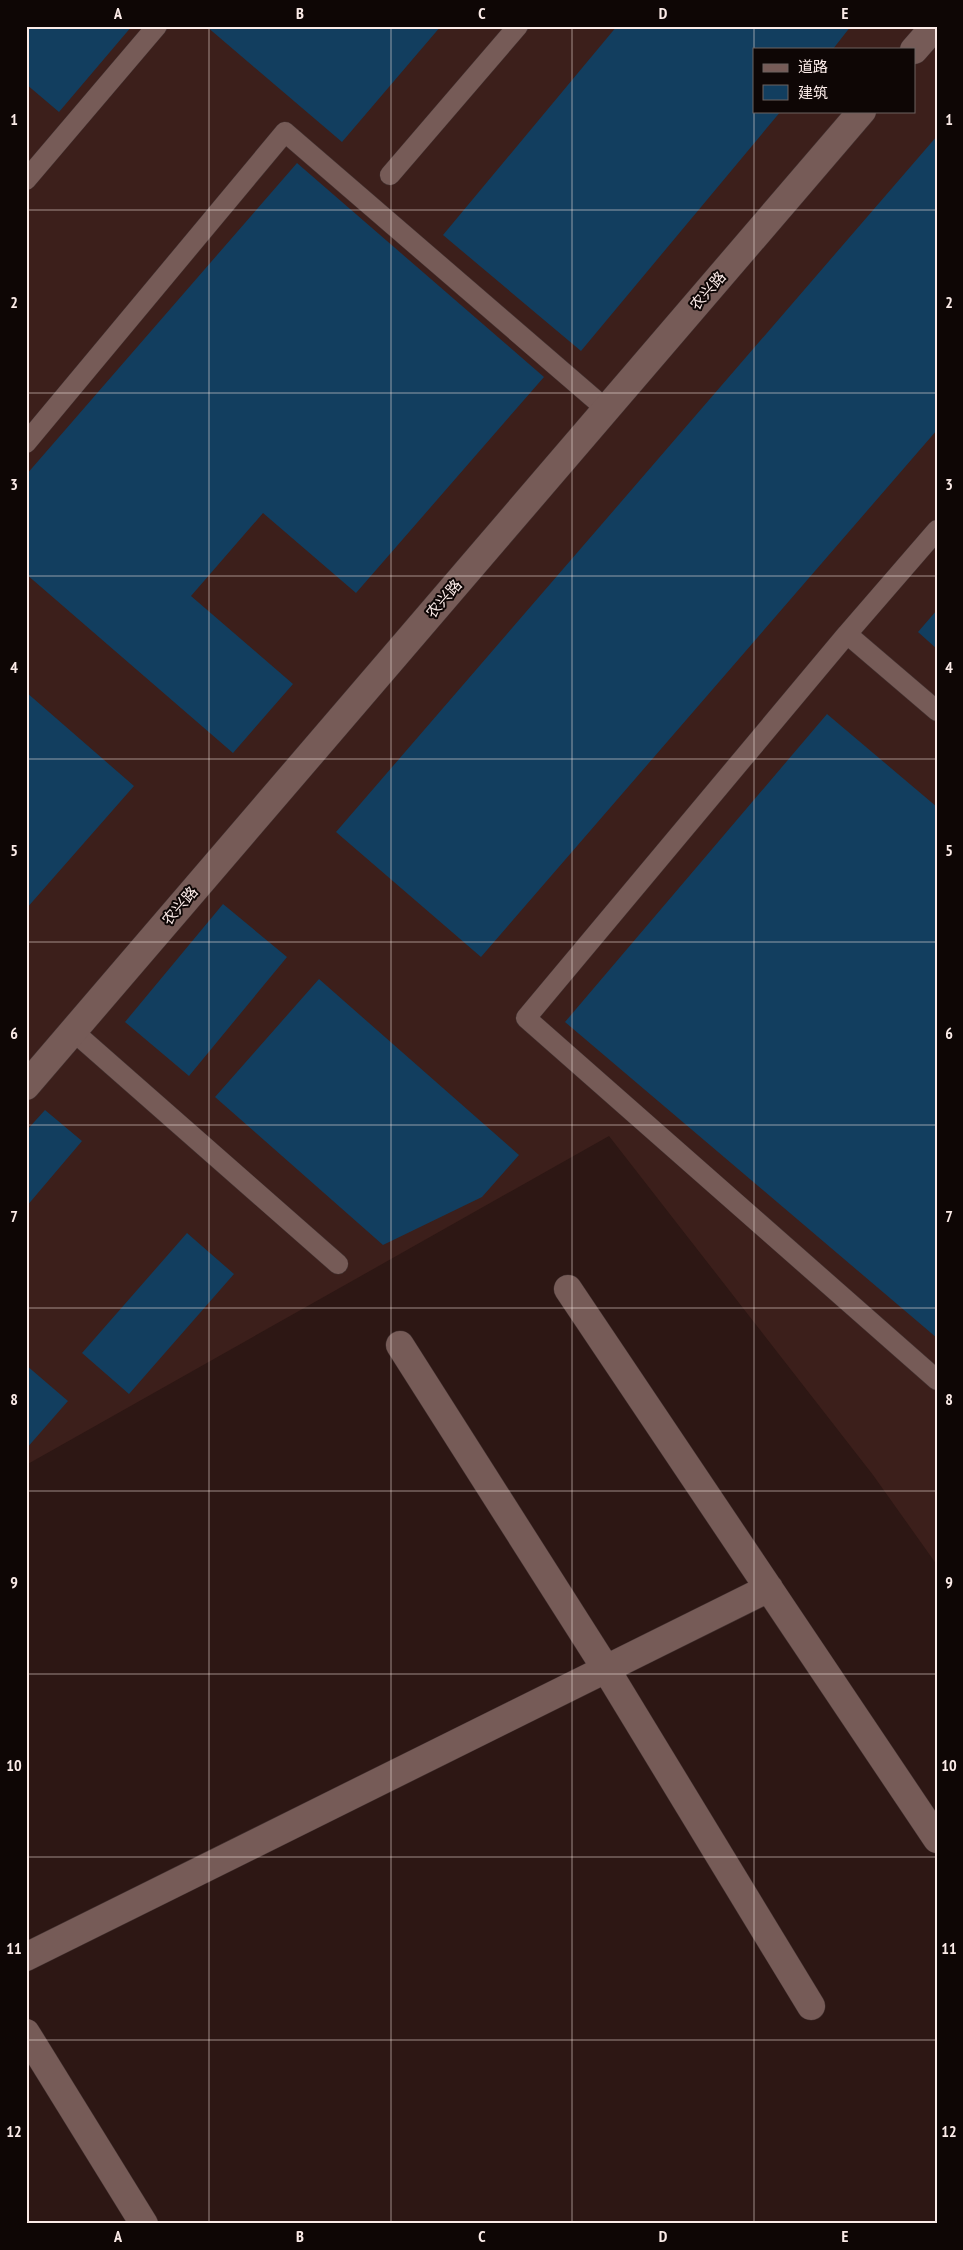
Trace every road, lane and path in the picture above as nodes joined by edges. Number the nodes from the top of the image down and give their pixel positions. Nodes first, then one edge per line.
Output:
1 (157, 26) edge
2 (518, 26) edge
3 (935, 26) edge
4 (916, 48) edge
5 (861, 112) edge
6 (390, 175) dead end
7 (26, 180) edge
8 (606, 409) junction
9 (26, 443) edge
10 (937, 530) edge
11 (847, 634) junction
12 (937, 711) edge
13 (73, 1031) junction
14 (26, 1086) edge
15 (338, 1264) dead end
16 (568, 1289) dead end
17 (400, 1345) dead end
18 (937, 1380) edge
19 (768, 1588) junction
20 (606, 1669) junction
21 (937, 1839) edge
22 (26, 1957) edge
23 (811, 2006) dead end
24 (26, 2033) edge
25 (144, 2224) edge

1 - 7 lane
2 - 6 lane
3 - 4 street
5 - 8 street, 农兴路
8 - 9 lane
8 - 13 street, 农兴路
10 - 11 lane
11 - 12 lane
11 - 18 lane
13 - 14 street, 农兴路
13 - 15 lane
16 - 19 street
17 - 20 street
19 - 20 street
19 - 21 street
20 - 22 street
20 - 23 street
24 - 25 street

